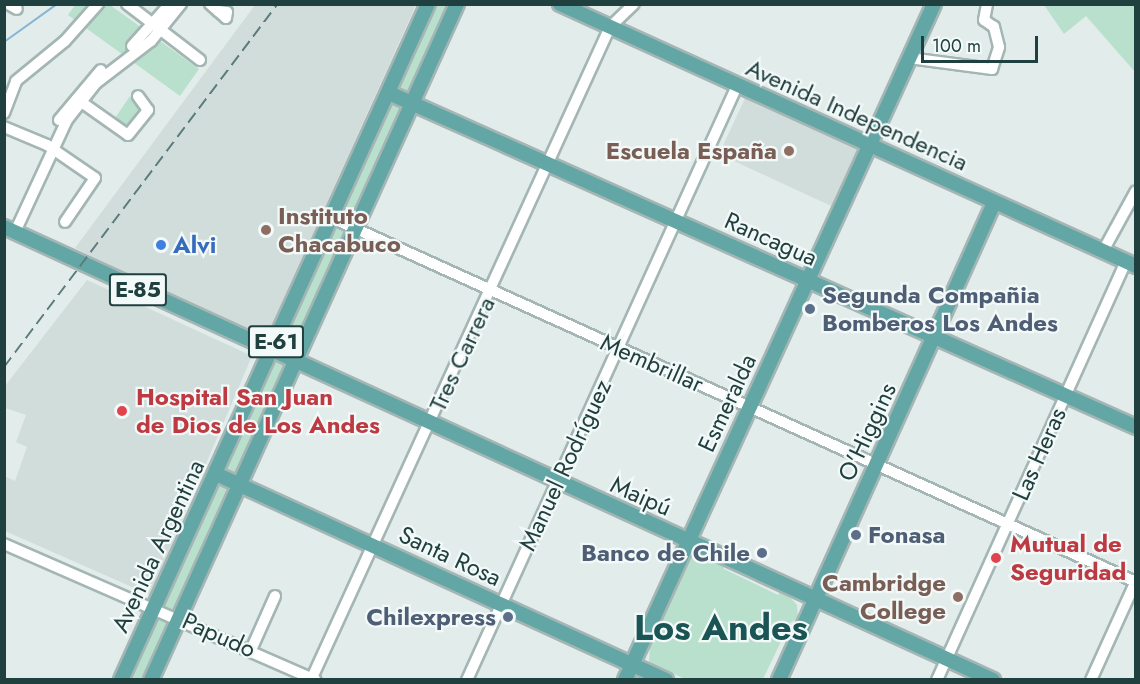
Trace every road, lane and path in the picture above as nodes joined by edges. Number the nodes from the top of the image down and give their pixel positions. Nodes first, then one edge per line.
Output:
1 (98, 4) edge
2 (127, 4) edge
3 (170, 4) edge
4 (181, 4) edge
5 (428, 4) edge
6 (457, 4) edge
7 (560, 4) edge
8 (634, 4) edge
9 (934, 4) edge
10 (987, 4) edge
11 (159, 27) junction
12 (610, 27) junction
13 (909, 58) junction
14 (200, 60) dead end
15 (737, 86) junction
16 (389, 93) junction
17 (138, 96) dead end
18 (77, 99) junction
19 (412, 103) junction
20 (4, 113) edge
21 (4, 127) edge
22 (868, 144) junction
23 (50, 147) junction
24 (549, 165) junction
25 (1136, 191) edge
26 (994, 203) junction
27 (332, 218) junction
28 (65, 222) dead end
29 (676, 222) junction
30 (9, 229) edge
31 (357, 229) junction
32 (1103, 251) junction
33 (1131, 264) edge
34 (808, 280) junction
35 (491, 290) junction
36 (935, 337) junction
37 (619, 348) junction
38 (271, 352) junction
39 (296, 364) junction
40 (1066, 396) junction
41 (750, 407) junction
42 (429, 424) junction
43 (1136, 427) edge
44 (877, 465) junction
45 (216, 474) junction
46 (557, 482) junction
47 (241, 485) junction
48 (1008, 524) junction
49 (688, 542) junction
50 (4, 544) edge
51 (373, 546) junction
52 (711, 552) junction
53 (680, 560) junction
54 (1135, 582) edge
55 (788, 586) junction
56 (275, 596) dead end
57 (816, 599) junction
58 (501, 604) junction
59 (155, 606) junction
60 (180, 618) junction
61 (801, 632) junction
62 (643, 640) junction
63 (251, 650) junction
64 (947, 658) junction
65 (632, 664) junction
66 (648, 671) junction
67 (313, 679) edge
68 (121, 680) edge
69 (151, 680) edge
70 (467, 680) edge
71 (625, 680) edge
72 (666, 680) edge
73 (779, 680) edge
74 (937, 680) edge
75 (993, 680) edge
76 (1091, 680) edge

1 - 20 street
2 - 11 street
3 - 11 street
4 - 11 street
5 - 16 main road, Avenida Argentina / E-61
6 - 19 main road, Avenida Argentina / E-61
7 - 12 main road, Avenida Independencia
8 - 12 street
9 - 13 main road, Esmeralda
10 - 13 street
11 - 14 street
11 - 18 street
12 - 15 main road, Avenida Independencia
12 - 24 street, Tres Carrera
13 - 22 main road, Esmeralda
15 - 22 main road, Avenida Independencia
15 - 29 street, Manuel Rodríguez
16 - 19 main road, Rancagua
16 - 27 main road, Avenida Argentina / E-61
17 - 18 street
18 - 23 street
19 - 24 main road, Rancagua
19 - 31 main road, Avenida Argentina / E-61
21 - 23 street
22 - 26 main road, Avenida Independencia
22 - 34 main road, Esmeralda
23 - 28 street
23 - 30 street
24 - 29 main road, Rancagua
24 - 35 street, Tres Carrera
25 - 32 street
26 - 32 main road, Avenida Independencia
26 - 36 main road, O'Higgins
27 - 31 street, Membrillar
27 - 38 main road, Avenida Argentina / E-61
29 - 34 main road, Rancagua
29 - 37 street, Manuel Rodríguez
30 - 38 main road, E-85
31 - 35 street, Membrillar
31 - 39 main road, Avenida Argentina / E-61
32 - 33 main road, Avenida Independencia
33 - 40 street, Las Heras
34 - 36 main road, Rancagua
34 - 41 main road, Esmeralda
35 - 37 street, Membrillar
35 - 42 street, Tres Carrera
36 - 40 main road, Rancagua
36 - 44 main road, O'Higgins
37 - 41 street, Membrillar
37 - 46 street, Manuel Rodríguez
38 - 39 main road, Maipú / E-85
38 - 45 main road, Avenida Argentina / E-61
39 - 42 main road, Maipú
39 - 47 main road, Avenida Argentina / E-61
40 - 43 main road, Rancagua
40 - 48 street, Las Heras
41 - 44 street, Membrillar
41 - 49 main road, Esmeralda
42 - 46 main road, Maipú
42 - 51 street, Tres Carrera
44 - 48 street, Membrillar
44 - 57 main road, O'Higgins
45 - 47 main road, Santa Rosa
45 - 59 main road, Avenida Argentina / E-61
46 - 49 main road, Maipú
46 - 58 street, Manuel Rodríguez
47 - 51 main road, Santa Rosa
47 - 60 main road, Avenida Argentina / E-61
48 - 54 street, Membrillar
48 - 64 street, Las Heras
49 - 52 main road, Maipú
49 - 53 main road, Esmeralda
50 - 59 street, Papudo
51 - 58 main road, Santa Rosa
51 - 67 street, Tres Carrera
52 - 53 main road
52 - 55 main road, Maipú
53 - 62 main road, Esmeralda
54 - 76 street
55 - 57 main road, Maipú
55 - 61 main road
56 - 63 street
57 - 61 main road, O'Higgins
57 - 64 main road, Maipú
58 - 65 main road, Santa Rosa
58 - 70 street, Manuel Rodríguez
59 - 60 street, Papudo
59 - 68 main road, Avenida Argentina / E-61
60 - 63 street, Papudo
60 - 69 main road, Avenida Argentina / E-61
61 - 73 main road, O'Higgins
62 - 65 main road, Esmeralda
62 - 66 main road
63 - 67 street, Papudo
64 - 74 street, Las Heras
64 - 75 main road, Maipú
65 - 66 main road, Santa Rosa
65 - 71 main road, Esmeralda
66 - 72 main road, Santa Rosa

